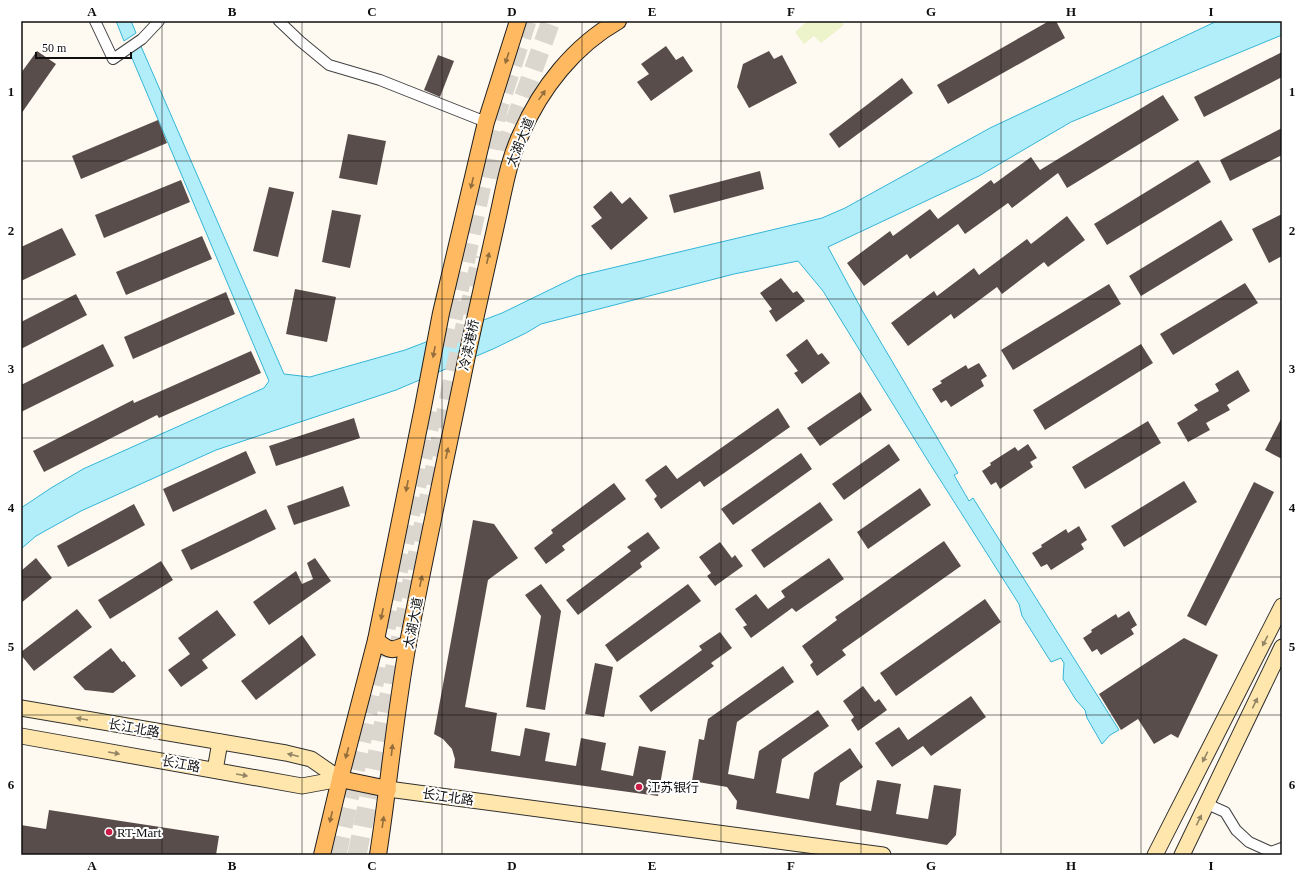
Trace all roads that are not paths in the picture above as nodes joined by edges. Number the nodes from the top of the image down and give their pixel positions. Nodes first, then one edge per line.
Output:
1 (96, 21) edge
2 (159, 21) edge
3 (279, 21) edge
4 (518, 21) edge
5 (618, 21) edge
6 (486, 122) junction
7 (480, 296) joint
8 (459, 394) joint
9 (1282, 606) edge
10 (376, 640) junction
11 (408, 644) junction
12 (1282, 647) edge
13 (21, 708) edge
14 (21, 736) edge
15 (220, 742) junction
16 (215, 770) junction
17 (340, 779) junction
18 (388, 789) junction
19 (1207, 804) junction
20 (1282, 848) edge
21 (1270, 853) edge
22 (322, 855) edge
23 (378, 855) edge
24 (882, 855) edge
25 (1155, 855) edge
26 (1182, 855) edge

1 - 2 street
3 - 6 street
4 -> 6 main road
7 -> 5 main road, 太湖大道
6 -> 10 main road
7 - 8 main road, 冷渎港桥
11 -> 8 main road, 太湖大道
9 -> 25 main road
10 - 11 main road
10 -> 17 main road
18 -> 11 main road, 太湖大道
19 -> 12 main road
15 -> 13 main road, 长江北路
14 -> 16 main road, 长江路
15 - 16 main road
17 -> 15 main road, 长江北路
16 -> 17 main road, 长江路
17 - 18 main road, 长江北路
17 -> 22 main road
23 -> 18 main road, 太湖大道
18 - 24 main road, 长江北路
19 - 21 street
26 -> 19 main road
20 - 21 street

